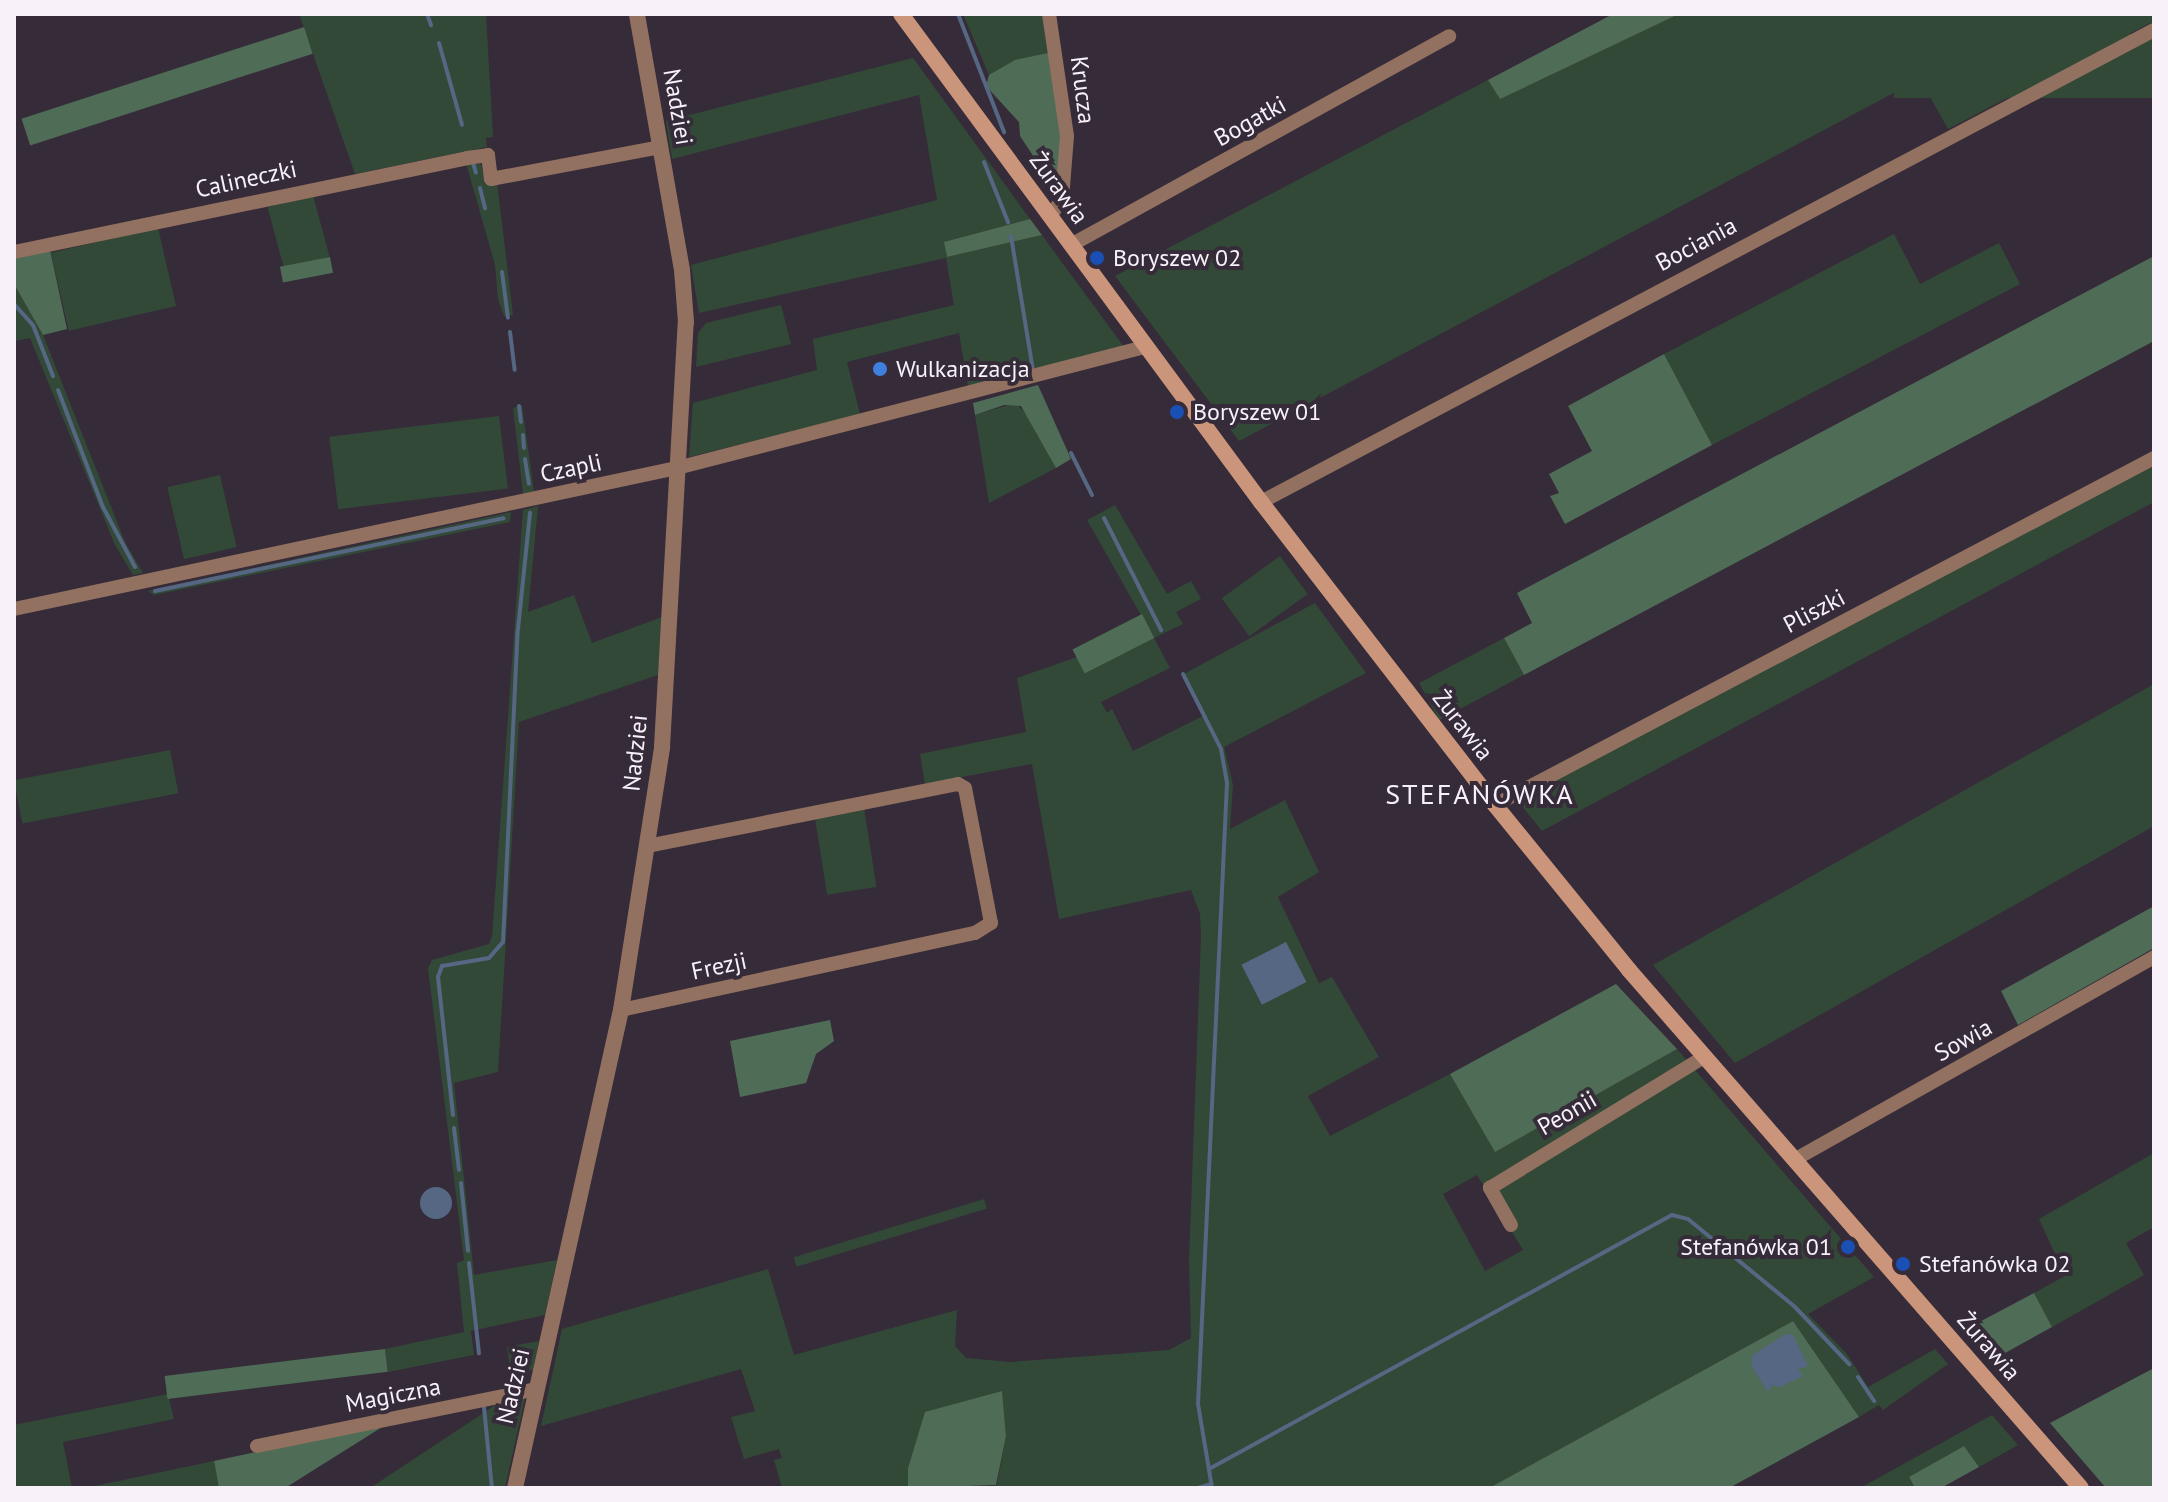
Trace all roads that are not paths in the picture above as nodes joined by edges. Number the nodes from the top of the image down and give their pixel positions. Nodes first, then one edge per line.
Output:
1 (637, 14) edge
2 (901, 14) edge
3 (1049, 14) edge
4 (2154, 30) edge
5 (1449, 36) dead end
6 (660, 147) junction
7 (1050, 216) junction
8 (1071, 245) junction
9 (14, 252) edge
10 (1140, 348) junction
11 (2154, 458) edge
12 (677, 468) junction
13 (1261, 502) junction
14 (14, 609) edge
15 (1495, 805) junction
16 (649, 846) junction
17 (2154, 957) edge
18 (621, 1010) junction
19 (1704, 1057) junction
20 (1794, 1160) junction
21 (1511, 1225) dead end
22 (537, 1389) junction
23 (257, 1446) dead end
24 (515, 1488) edge
25 (2081, 1488) edge

1 - 6 street, Nadziei
2 - 7 main road, Żurawia
3 - 7 street, Krucza
4 - 13 street, Bociania
5 - 8 street, Bogatki
6 - 9 street, Calineczki
6 - 12 street, Nadziei
7 - 8 main road, Żurawia
8 - 10 main road, Żurawia
10 - 12 street, Czapli
10 - 13 main road, Żurawia
11 - 15 street, Pliszki
12 - 14 street, Czapli
12 - 16 street, Nadziei
13 - 15 main road, Żurawia
15 - 19 main road, Żurawia
16 - 18 street, Nadziei
16 - 18 street, Frezji
17 - 20 street, Sowia
18 - 22 street, Nadziei
19 - 20 main road, Żurawia
19 - 21 street, Peonii
20 - 25 main road, Żurawia
22 - 23 street, Magiczna
22 - 24 street, Nadziei

